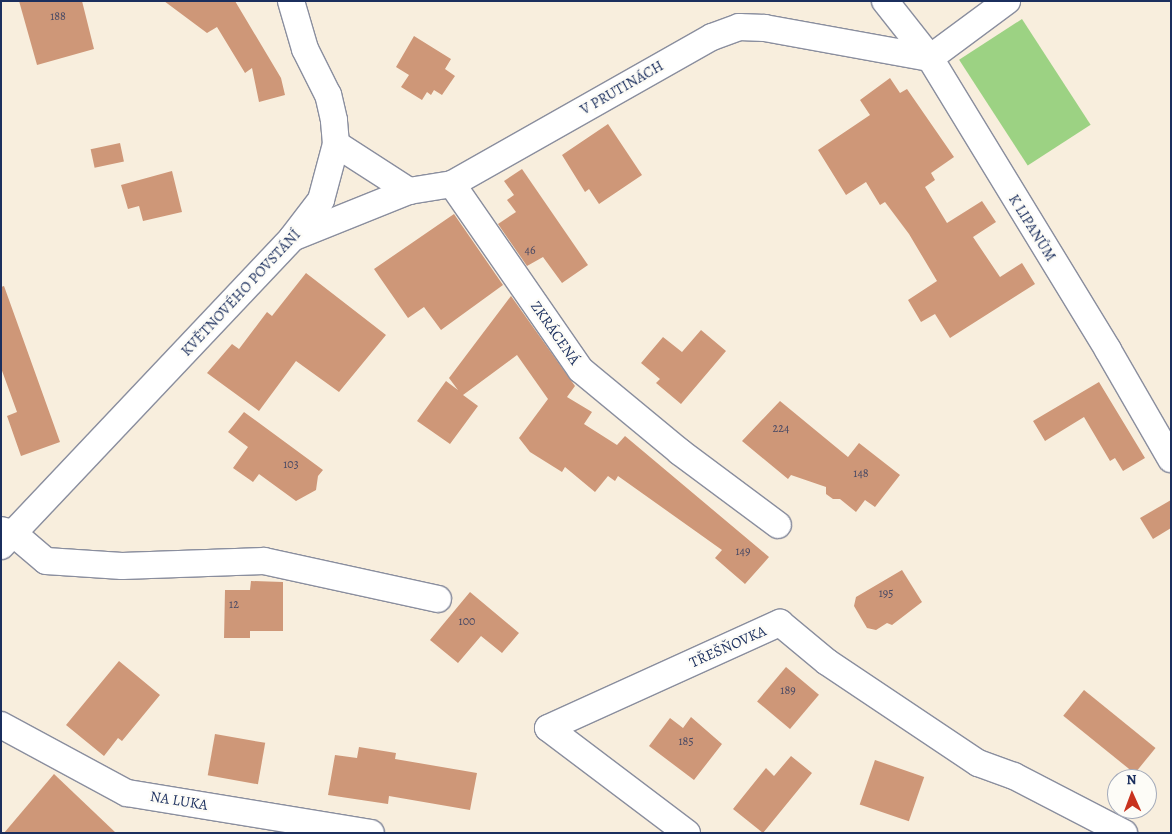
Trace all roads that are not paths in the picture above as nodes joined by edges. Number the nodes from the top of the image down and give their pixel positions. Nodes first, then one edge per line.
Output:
1 (291, 1) edge
2 (885, 1) edge
3 (1007, 1) edge
4 (930, 58) junction
5 (336, 144) junction
6 (452, 184) junction
7 (410, 192) junction
8 (292, 238) junction
9 (1171, 459) edge
10 (778, 525) dead end
11 (5, 536) edge
12 (438, 599) dead end
13 (1, 725) edge
14 (371, 833) edge
15 (688, 833) edge
16 (1124, 833) edge

1 - 5 street, KVĚTNOVÉHO POVSTÁNÍ
2 - 4 street, K LIPANŮM
3 - 4 street
4 - 6 street, V PRUTINÁCH
4 - 9 street, K LIPANŮM
5 - 7 street
5 - 8 street, KVĚTNOVÉHO POVSTÁNÍ
6 - 7 street, V PRUTINÁCH
6 - 10 street, ZKRÁCENÁ
7 - 8 street, V PRUTINÁCH
8 - 11 street, KVĚTNOVÉHO POVSTÁNÍ
11 - 12 street
13 - 14 street, NA LUKA
15 - 16 street, TŘEŠŇOVKA

